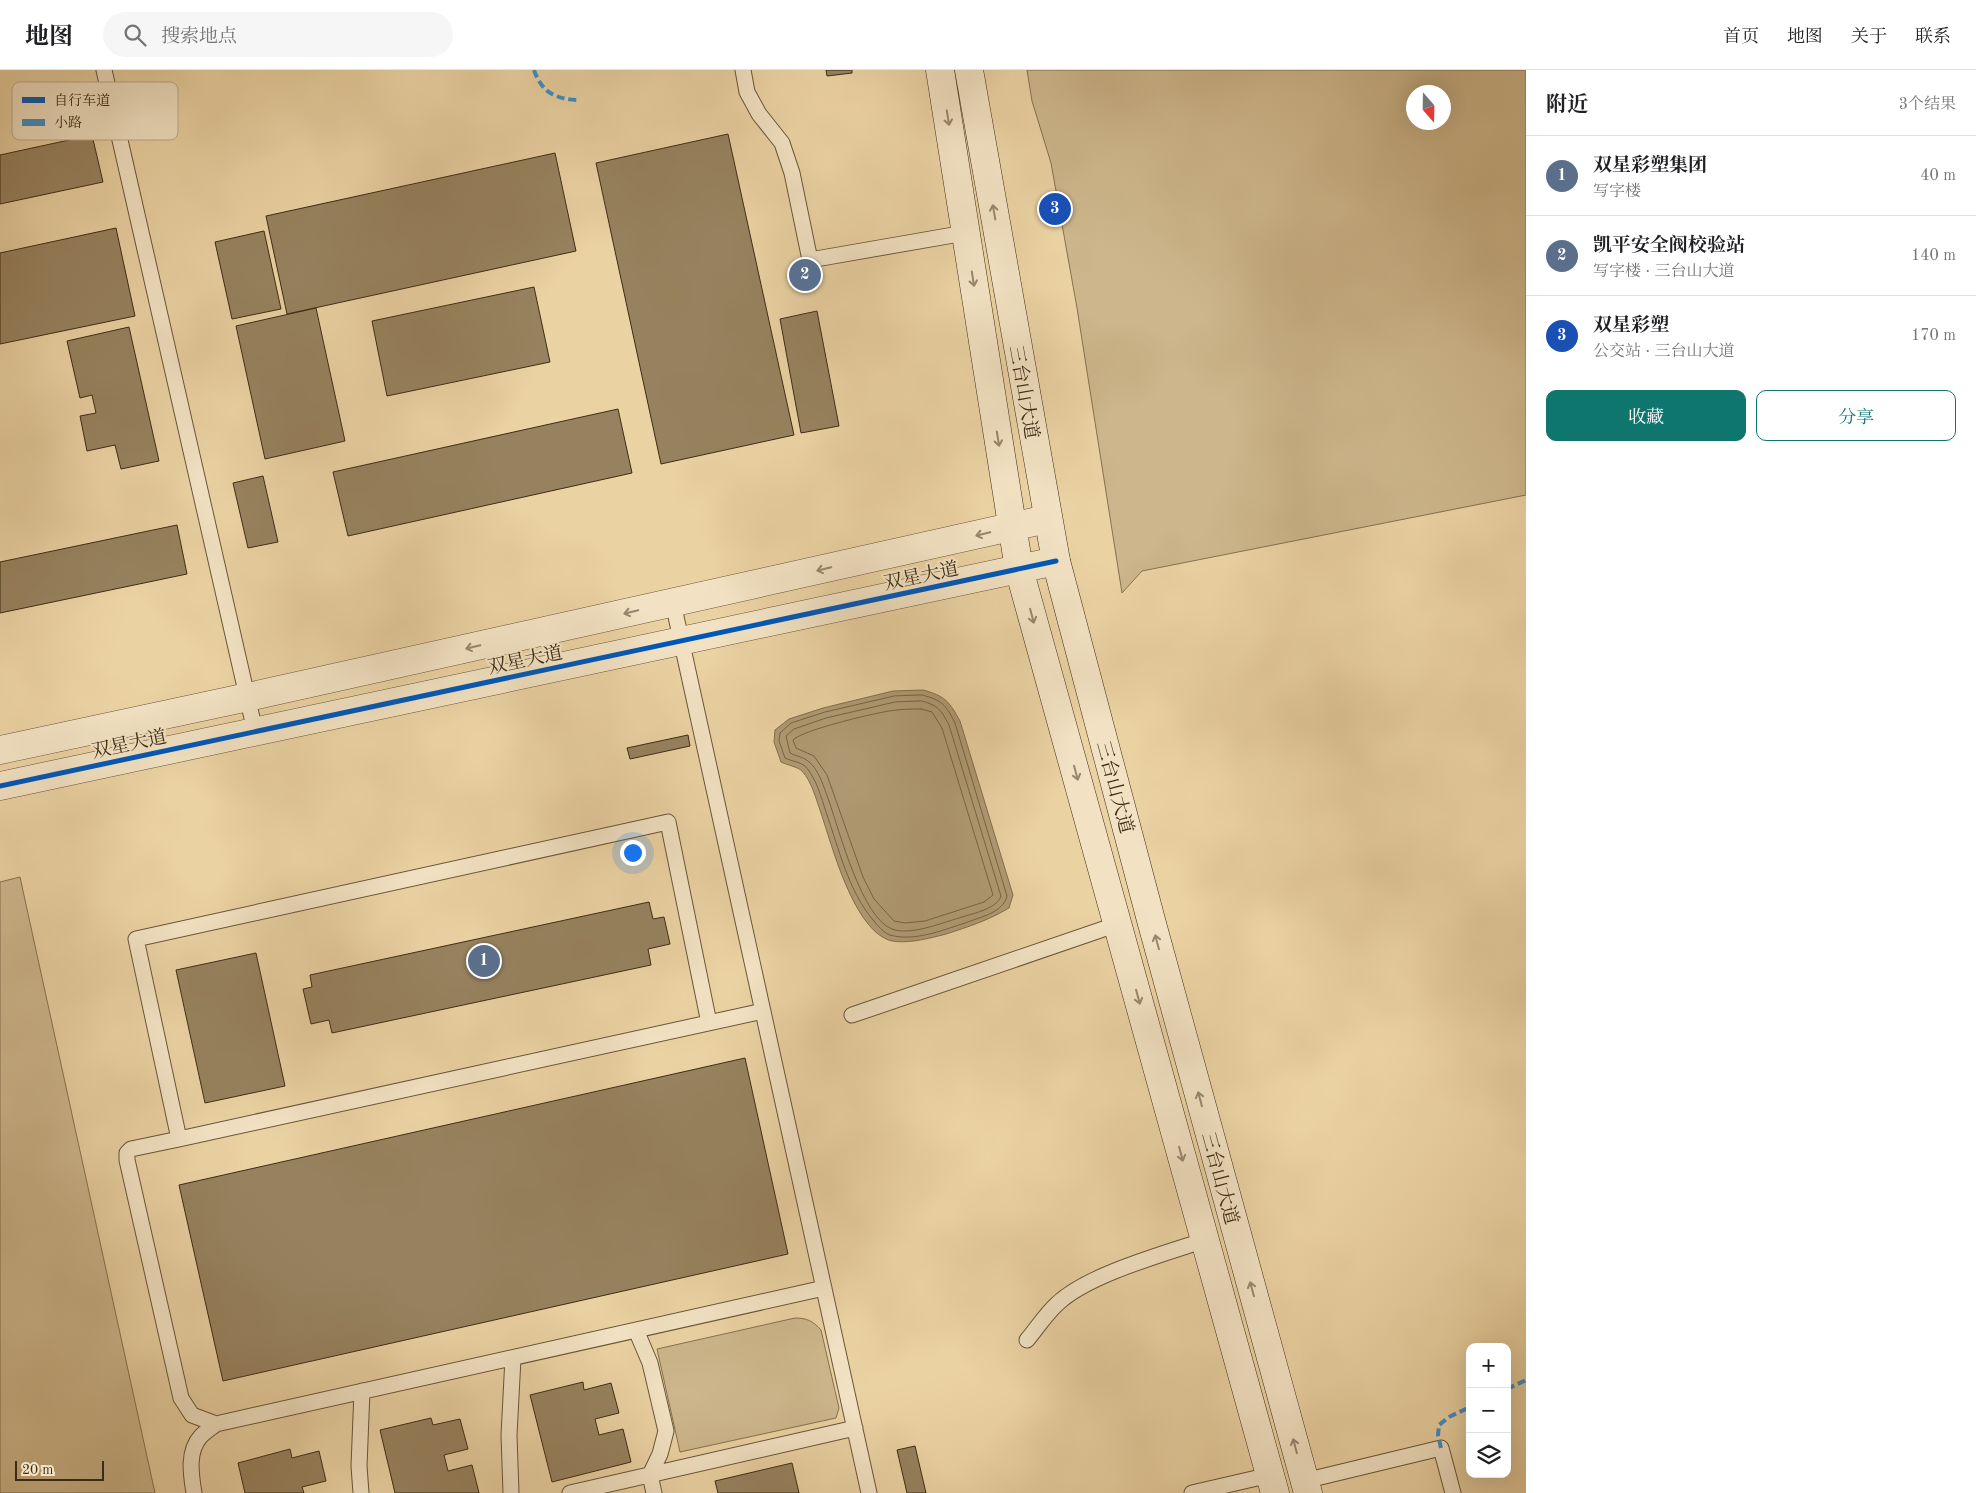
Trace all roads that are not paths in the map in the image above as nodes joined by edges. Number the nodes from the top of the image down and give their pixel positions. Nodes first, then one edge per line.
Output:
1 (743, 70) edge
2 (940, 70) edge
3 (969, 70) edge
4 (120, 140) edge
5 (966, 233) junction
6 (1047, 519) junction
7 (1012, 527) junction
8 (1056, 561) junction
9 (1019, 569) junction
10 (673, 603) junction
11 (681, 641) junction
12 (248, 698) junction
13 (255, 731) junction
14 (0, 750) edge
15 (0, 786) edge
16 (1118, 924) junction
17 (763, 1011) junction
18 (852, 1015) dead end
19 (709, 1023) junction
20 (178, 1139) junction
21 (1205, 1240) junction
22 (824, 1288) junction
23 (636, 1330) junction
24 (1028, 1340) dead end
25 (513, 1358) junction
26 (362, 1391) junction
27 (216, 1424) junction
28 (855, 1428) junction
29 (650, 1475) junction
30 (1272, 1484) edge
31 (1306, 1487) edge
32 (194, 1493) edge
33 (360, 1493) edge
34 (511, 1493) edge
35 (570, 1493) edge
36 (654, 1493) edge
37 (869, 1493) edge
38 (1192, 1493) edge
39 (1453, 1493) edge

1 - 5 lane
2 -> 5 main road, 三台山大道
6 -> 3 main road, 三台山大道
4 - 12 lane
5 -> 7 main road, 三台山大道
6 - 7 main road, 双星大道
6 - 8 main road, 三台山大道
7 - 9 main road, 三台山大道
7 -> 10 main road, 双星大道
8 - 9 main road, 双星大道
31 -> 8 main road, 三台山大道
9 - 11 main road, 双星大道
9 -> 16 main road, 三台山大道
10 - 11 lane
10 -> 12 main road, 双星大道
11 - 13 main road, 双星大道
11 - 17 lane
12 - 13 lane
12 - 14 main road, 双星大道
13 - 15 main road, 双星大道
16 - 18 lane
16 -> 21 main road, 三台山大道
17 - 19 lane
17 - 22 lane
19 - 20 lane
19 - 20 lane
20 - 27 lane
21 - 24 lane
21 - 30 main road, 三台山大道
22 - 23 lane
22 - 28 lane
23 - 25 lane
23 - 29 lane
25 - 26 lane
25 - 34 lane
26 - 27 lane
26 - 33 lane
27 - 32 lane
28 - 29 lane
28 - 37 lane
29 - 35 lane
29 - 36 lane
30 - 38 lane
31 - 39 lane

